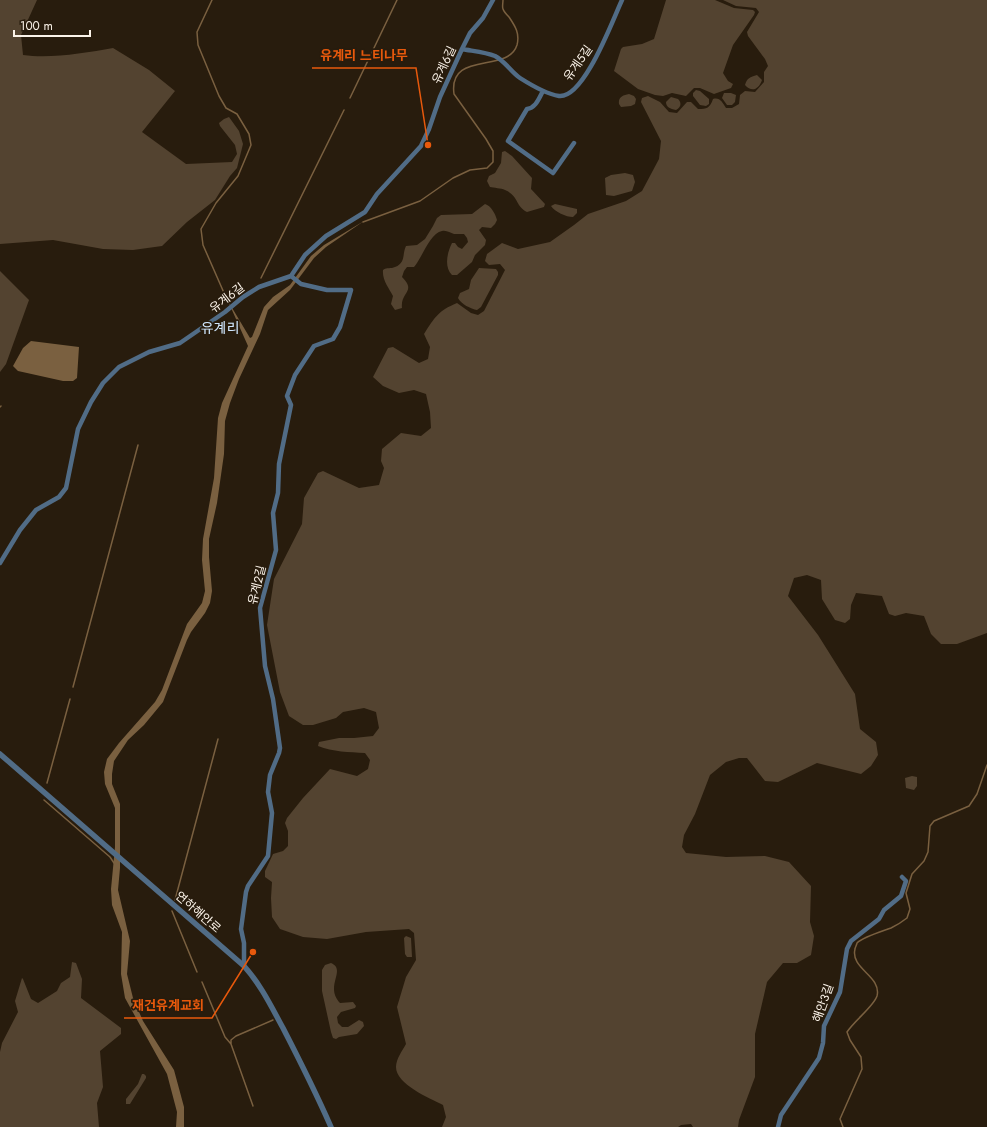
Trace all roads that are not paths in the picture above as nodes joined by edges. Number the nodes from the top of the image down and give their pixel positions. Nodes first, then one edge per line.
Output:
1 (493, 0) edge
2 (622, 0) edge
3 (462, 49) junction
4 (544, 91) junction
5 (574, 143) dead end
6 (291, 276) junction
7 (0, 563) edge
8 (0, 754) edge
9 (902, 877) dead end
10 (244, 966) junction
11 (331, 1127) edge
12 (778, 1127) edge

1 - 3 street, 유계6길
2 - 4 street, 유계5길
3 - 4 street, 유계5길
3 - 6 street, 유계6길
4 - 5 street
6 - 7 street, 유계6길
6 - 10 street, 유계2길
8 - 10 street, 연하해안로
9 - 12 street, 해안3길
10 - 11 street, 연하해안로

